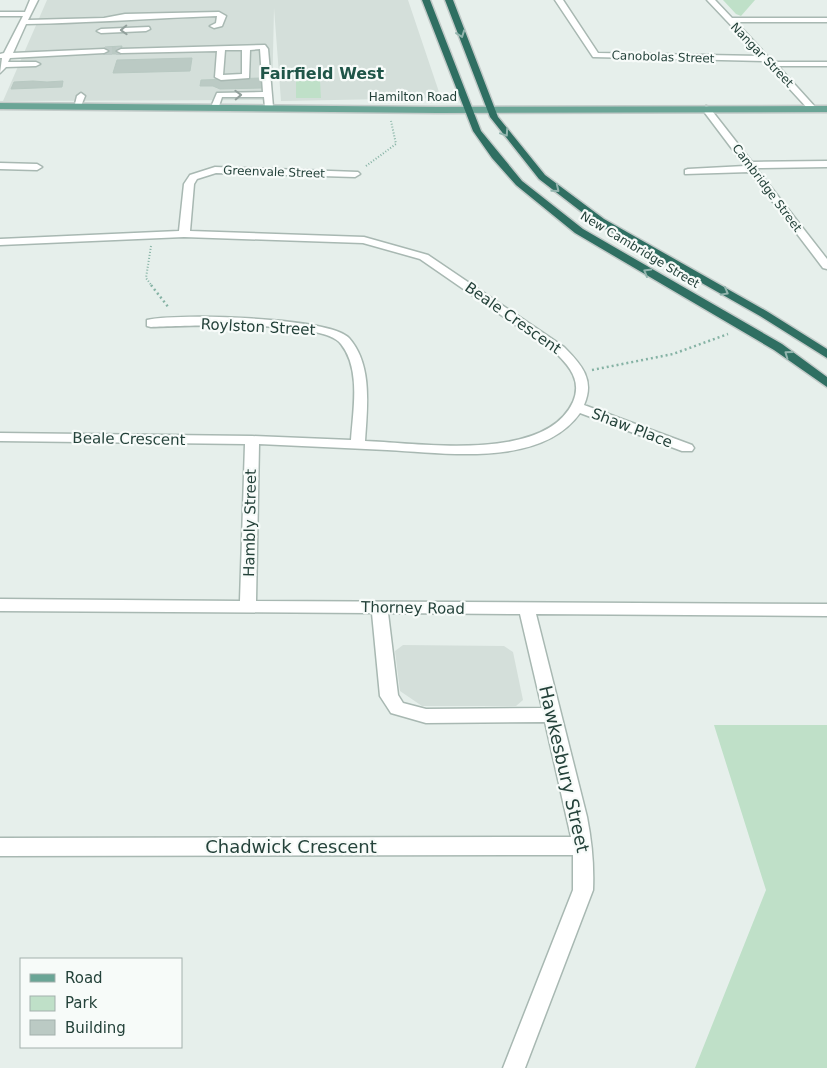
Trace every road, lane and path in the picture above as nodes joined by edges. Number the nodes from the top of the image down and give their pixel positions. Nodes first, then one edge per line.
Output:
1 (34, 0) edge
2 (426, 0) edge
3 (449, 0) edge
4 (559, 0) edge
5 (711, 0) edge
6 (0, 14) edge
7 (27, 14) junction
8 (728, 20) junction
9 (827, 20) edge
10 (23, 22) junction
11 (214, 26) dead end
12 (146, 29) dead end
13 (101, 31) dead end
14 (246, 48) junction
15 (221, 49) junction
16 (104, 51) tunnel mouth
17 (120, 51) tunnel mouth
18 (4, 56) edge
19 (768, 62) junction
20 (36, 64) dead end
21 (827, 64) edge
22 (1, 68) edge
23 (269, 94) junction
24 (81, 96) dead end
25 (0, 106) edge
26 (77, 106) junction
27 (215, 107) junction
28 (269, 107) junction
29 (491, 108) junction
30 (467, 109) junction
31 (706, 109) junction
32 (814, 109) junction
33 (827, 109) edge
34 (390, 116) dead end
35 (827, 164) edge
36 (0, 166) edge
37 (37, 167) dead end
38 (751, 167) junction
39 (688, 172) dead end
40 (355, 174) joint
41 (184, 234) junction
42 (153, 235) junction
43 (0, 242) edge
44 (811, 246) junction
45 (827, 246) edge
46 (827, 266) edge
47 (151, 323) dead end
48 (181, 323) junction
49 (728, 334) dead end
50 (827, 354) edge
51 (579, 373) junction
52 (827, 383) edge
53 (577, 407) junction
54 (0, 437) edge
55 (252, 440) junction
56 (358, 445) junction
57 (687, 448) dead end
58 (0, 605) edge
59 (248, 606) junction
60 (379, 607) junction
61 (527, 609) junction
62 (827, 610) edge
63 (552, 715) junction
64 (583, 846) junction
65 (0, 847) edge
66 (514, 1068) edge

1 - 7 street
2 - 30 highway, New Cambridge Street
3 -> 29 highway, New Cambridge Street
4 - 19 street, Canobolas Street
5 - 8 street, Nangar Street
6 - 7 street
7 - 10 street
8 - 9 street
8 - 19 street, Nangar Street
10 - 11 street
10 - 18 street
12 -> 13 street
14 - 15 street
14 - 15 street
14 - 23 street
15 - 17 street
16 - 18 street
18 - 22 street
19 - 21 street
19 - 32 street, Nangar Street
20 - 22 street
27 -> 23 street
23 - 28 street
24 - 26 street
25 - 26 main road, Hamilton Road
26 - 27 main road, Hamilton Road
27 - 28 main road, Hamilton Road
28 - 30 main road, Hamilton Road
29 - 30 main road, Hamilton Road
29 - 31 main road, Hamilton Road
29 -> 50 highway, New Cambridge Street
52 -> 30 highway, New Cambridge Street
31 - 32 main road, Hamilton Road
31 - 38 street, Cambridge Street
32 - 33 main road, Hamilton Road
34 - 40 path
35 - 38 street
36 - 37 street
38 - 39 street
38 - 44 street, Cambridge Street
40 - 41 street, Greenvale Street
41 - 42 street, Beale Crescent
41 - 51 street, Beale Crescent
42 - 43 street, Beale Crescent
42 - 48 path
44 - 45 street
44 - 46 street, Cambridge Street
47 - 48 street, Roylston Street
48 - 56 street, Roylston Street
49 - 51 path
51 - 53 street, Beale Crescent
53 - 56 street, Beale Crescent
53 - 57 street, Shaw Place
54 - 55 street, Beale Crescent
55 - 56 street, Beale Crescent
55 - 59 street, Hambly Street
58 - 59 street, Thorney Road
59 - 60 street, Thorney Road
60 - 61 street, Thorney Road
60 - 63 street
61 - 62 street, Thorney Road
61 - 63 street, Hawkesbury Street
63 - 64 street, Hawkesbury Street
64 - 65 street, Chadwick Crescent
64 - 66 street, Hawkesbury Street

